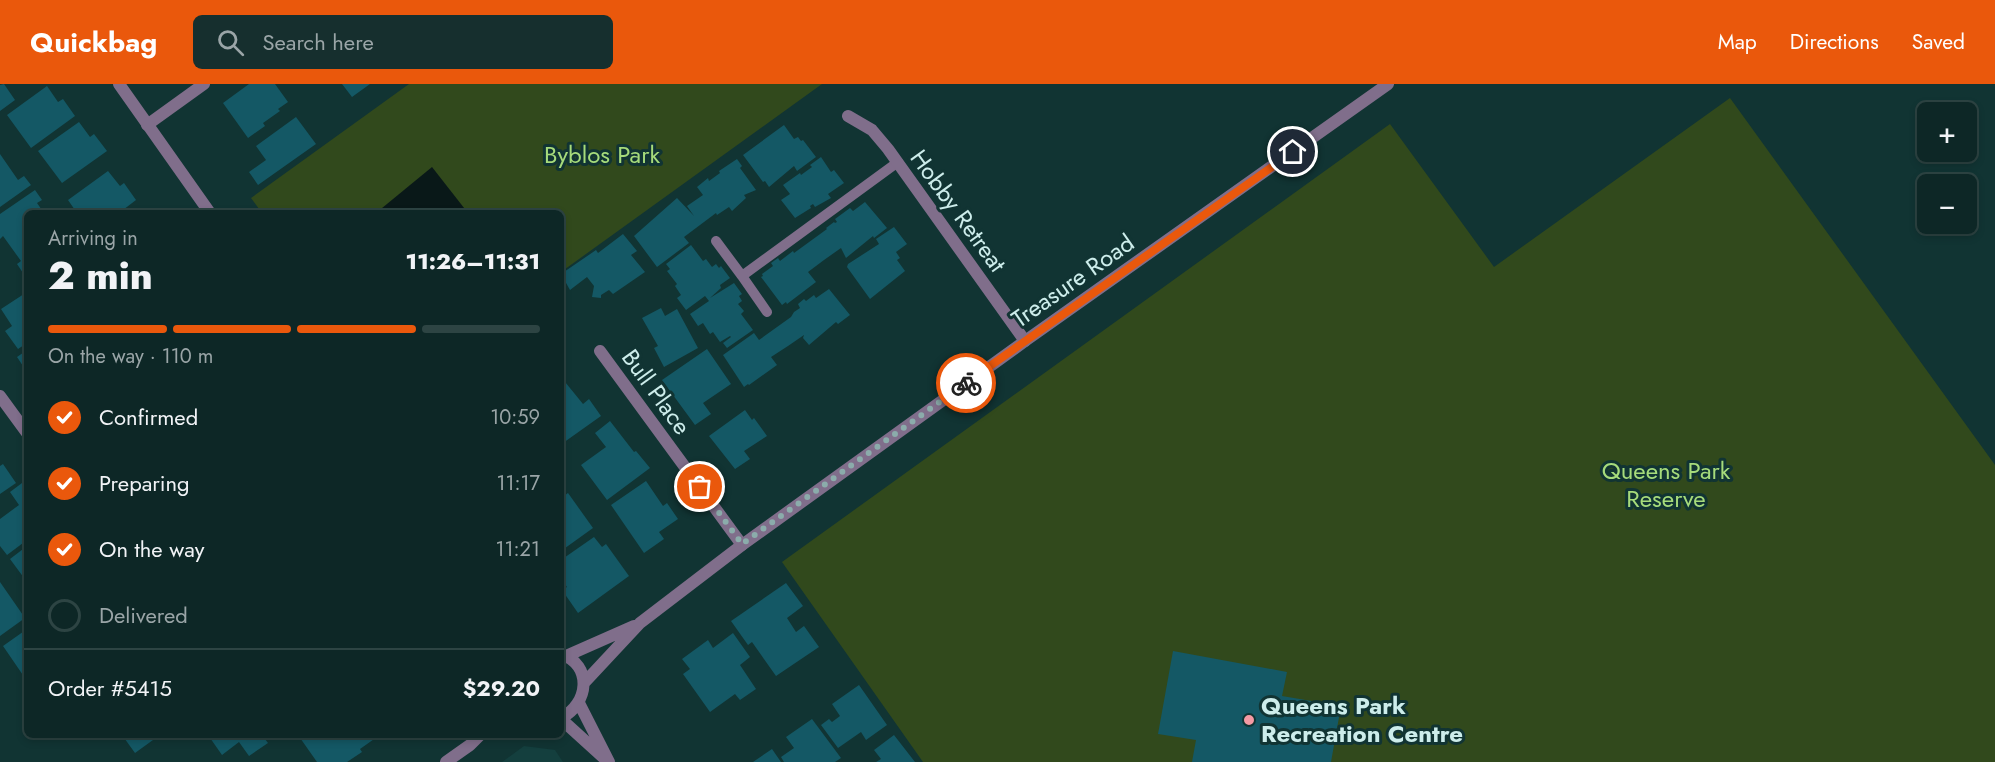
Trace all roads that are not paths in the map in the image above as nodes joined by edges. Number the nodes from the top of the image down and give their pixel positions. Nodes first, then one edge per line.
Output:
1 (118, 84) edge
2 (204, 84) edge
3 (1388, 84) edge
4 (848, 116) dead end
5 (147, 125) junction
6 (898, 162) junction
7 (208, 210) edge
8 (716, 241) dead end
9 (742, 276) junction
10 (767, 312) dead end
11 (1025, 341) junction
12 (600, 351) dead end
13 (0, 396) edge
14 (24, 429) edge
15 (742, 544) junction
16 (640, 623) junction
17 (564, 655) edge
18 (584, 683) junction
19 (579, 703) junction
20 (564, 716) edge
21 (564, 721) edge
22 (477, 738) edge
23 (485, 738) edge
24 (470, 745) junction
25 (446, 762) edge
26 (608, 762) edge

1 - 5 street
2 - 5 street
3 - 11 street, Treasure Road
4 - 6 street, Hobby Retreat
5 - 7 street
6 - 9 lane
6 - 11 street, Hobby Retreat
8 - 9 lane
9 - 10 lane
11 - 15 street, Treasure Road
12 - 15 street, Bull Place
13 - 14 street
15 - 16 street, Treasure Road
16 - 17 street, Treasure Road
16 - 18 street, Treasure Road
17 - 18 street
18 - 19 street
19 - 20 street
19 - 26 street
21 - 26 street
22 - 24 street
23 - 24 street
24 - 25 street

